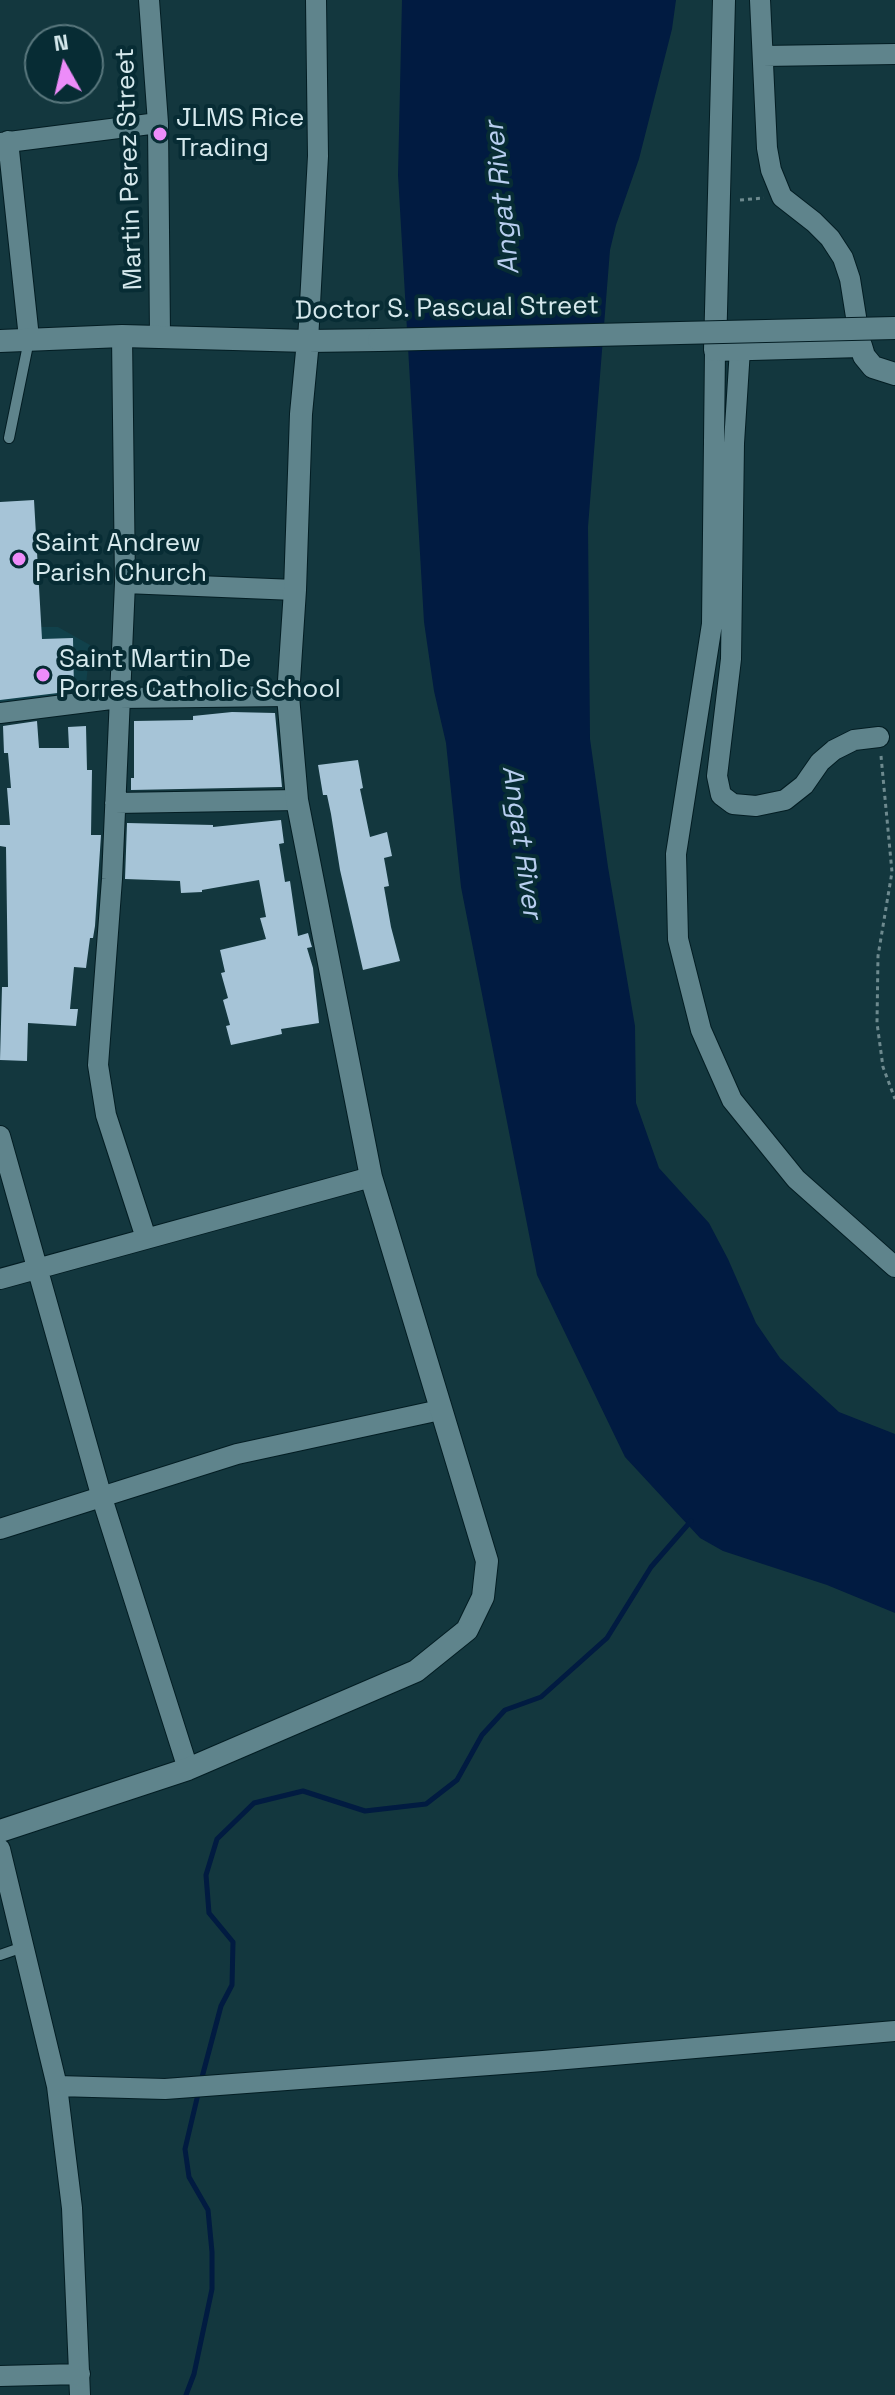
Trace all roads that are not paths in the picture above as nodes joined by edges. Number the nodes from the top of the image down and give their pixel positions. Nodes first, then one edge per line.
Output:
1 (149, 0) edge
2 (316, 0) edge
3 (724, 0) edge
4 (760, 0) edge
5 (895, 54) edge
6 (763, 56) junction
7 (158, 123) junction
8 (4, 142) edge
9 (895, 328) edge
10 (122, 336) junction
11 (160, 336) junction
12 (29, 338) junction
13 (0, 341) edge
14 (308, 341) junction
15 (861, 346) junction
16 (740, 349) junction
17 (715, 350) junction
18 (895, 374) edge
19 (9, 438) dead end
20 (125, 583) junction
21 (295, 590) junction
22 (288, 696) junction
23 (119, 698) junction
24 (0, 713) edge
25 (879, 737) road end
26 (297, 800) junction
27 (115, 803) junction
28 (0, 1136) edge
29 (371, 1177) junction
30 (146, 1238) junction
31 (895, 1267) edge
32 (38, 1268) junction
33 (0, 1279) edge
34 (440, 1410) junction
35 (102, 1498) junction
36 (0, 1529) edge
37 (188, 1769) junction
38 (0, 1831) edge
39 (0, 1849) edge
40 (23, 1947) junction
41 (0, 1955) edge
42 (895, 2031) edge
43 (57, 2086) junction
44 (80, 2374) junction
45 (0, 2376) edge
46 (80, 2395) edge

1 - 7 street, Martin Perez Street
2 - 14 street
3 - 17 street
4 - 6 street
5 - 6 street
6 - 15 street
7 - 8 street
7 - 11 street, Martin Perez Street
8 - 12 street
9 - 14 street, Doctor S. Pascual Street, bridge
10 - 11 street, Doctor S. Pascual Street
10 - 12 street, Doctor S. Pascual Street
10 - 20 street
11 - 14 street, Doctor S. Pascual Street
12 - 13 street, Doctor S. Pascual Street
12 - 19 lane
14 - 21 street
15 - 16 street
15 - 18 street
16 - 17 street
16 - 25 street
17 - 31 street
20 - 21 street
20 - 23 street
21 - 22 street
22 - 23 street
22 - 26 street
23 - 24 street
23 - 27 street
26 - 27 street
26 - 29 street
27 - 30 street
28 - 32 street
29 - 30 street
29 - 34 street
30 - 32 street
32 - 33 street
32 - 35 street
34 - 35 street
34 - 37 street
35 - 36 street
35 - 37 street
37 - 38 street
39 - 40 street
40 - 41 lane
40 - 43 street
42 - 43 street
43 - 44 street
44 - 45 street
44 - 46 street

